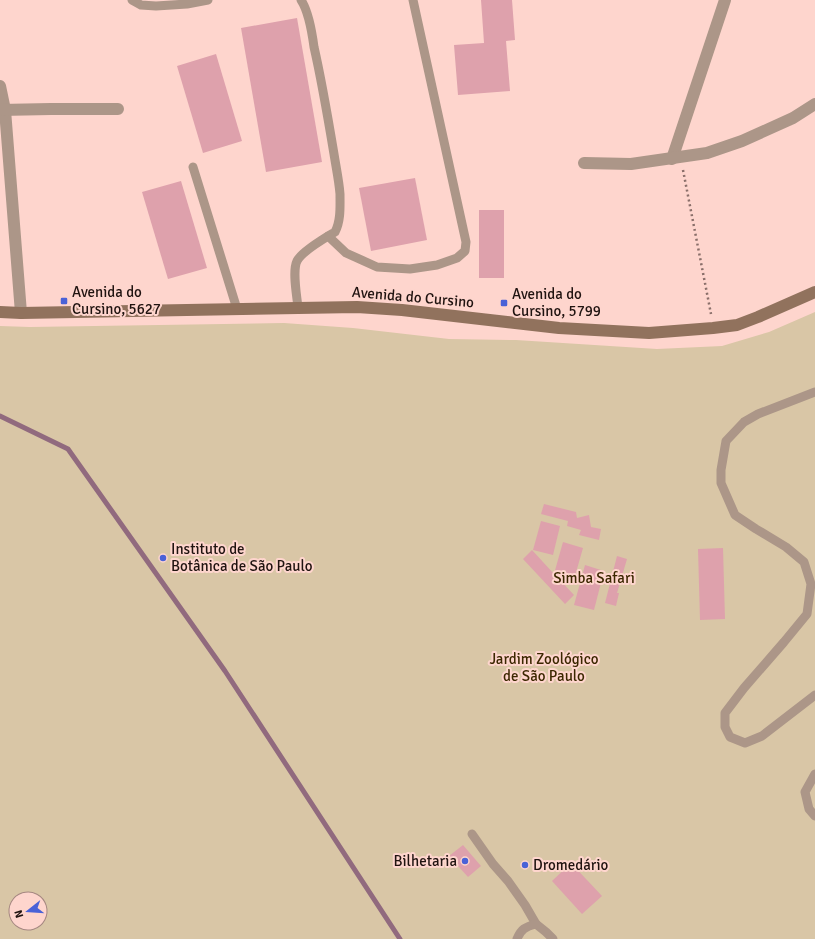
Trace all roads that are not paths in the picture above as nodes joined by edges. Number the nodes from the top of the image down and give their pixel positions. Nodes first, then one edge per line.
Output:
1 (132, 0) edge
2 (208, 0) edge
3 (301, 0) edge
4 (413, 0) edge
5 (725, 0) edge
6 (0, 86) edge
7 (815, 104) edge
8 (118, 109) dead end
9 (3, 110) edge
10 (676, 158) junction
11 (584, 163) dead end
12 (193, 167) dead end
13 (328, 236) junction
14 (815, 292) edge
15 (298, 308) junction
16 (237, 309) junction
17 (0, 312) edge
18 (21, 313) junction
19 (815, 392) edge
20 (815, 695) edge
21 (815, 774) edge
22 (815, 816) edge
23 (472, 834) dead end
24 (536, 924) junction
25 (517, 939) edge
26 (553, 939) edge

1 - 2 lane
3 - 13 lane
4 - 13 lane
5 - 10 street
6 - 9 street
7 - 10 street
8 - 9 street
9 - 18 street
10 - 11 street
12 - 16 lane
13 - 15 lane
14 - 15 main road, Avenida do Cursino
15 - 16 main road, Avenida do Cursino
16 - 18 main road, Avenida do Cursino
17 - 18 main road, Avenida do Cursino
19 - 20 lane
21 - 22 lane
23 - 24 lane
24 - 25 lane
24 - 26 lane

